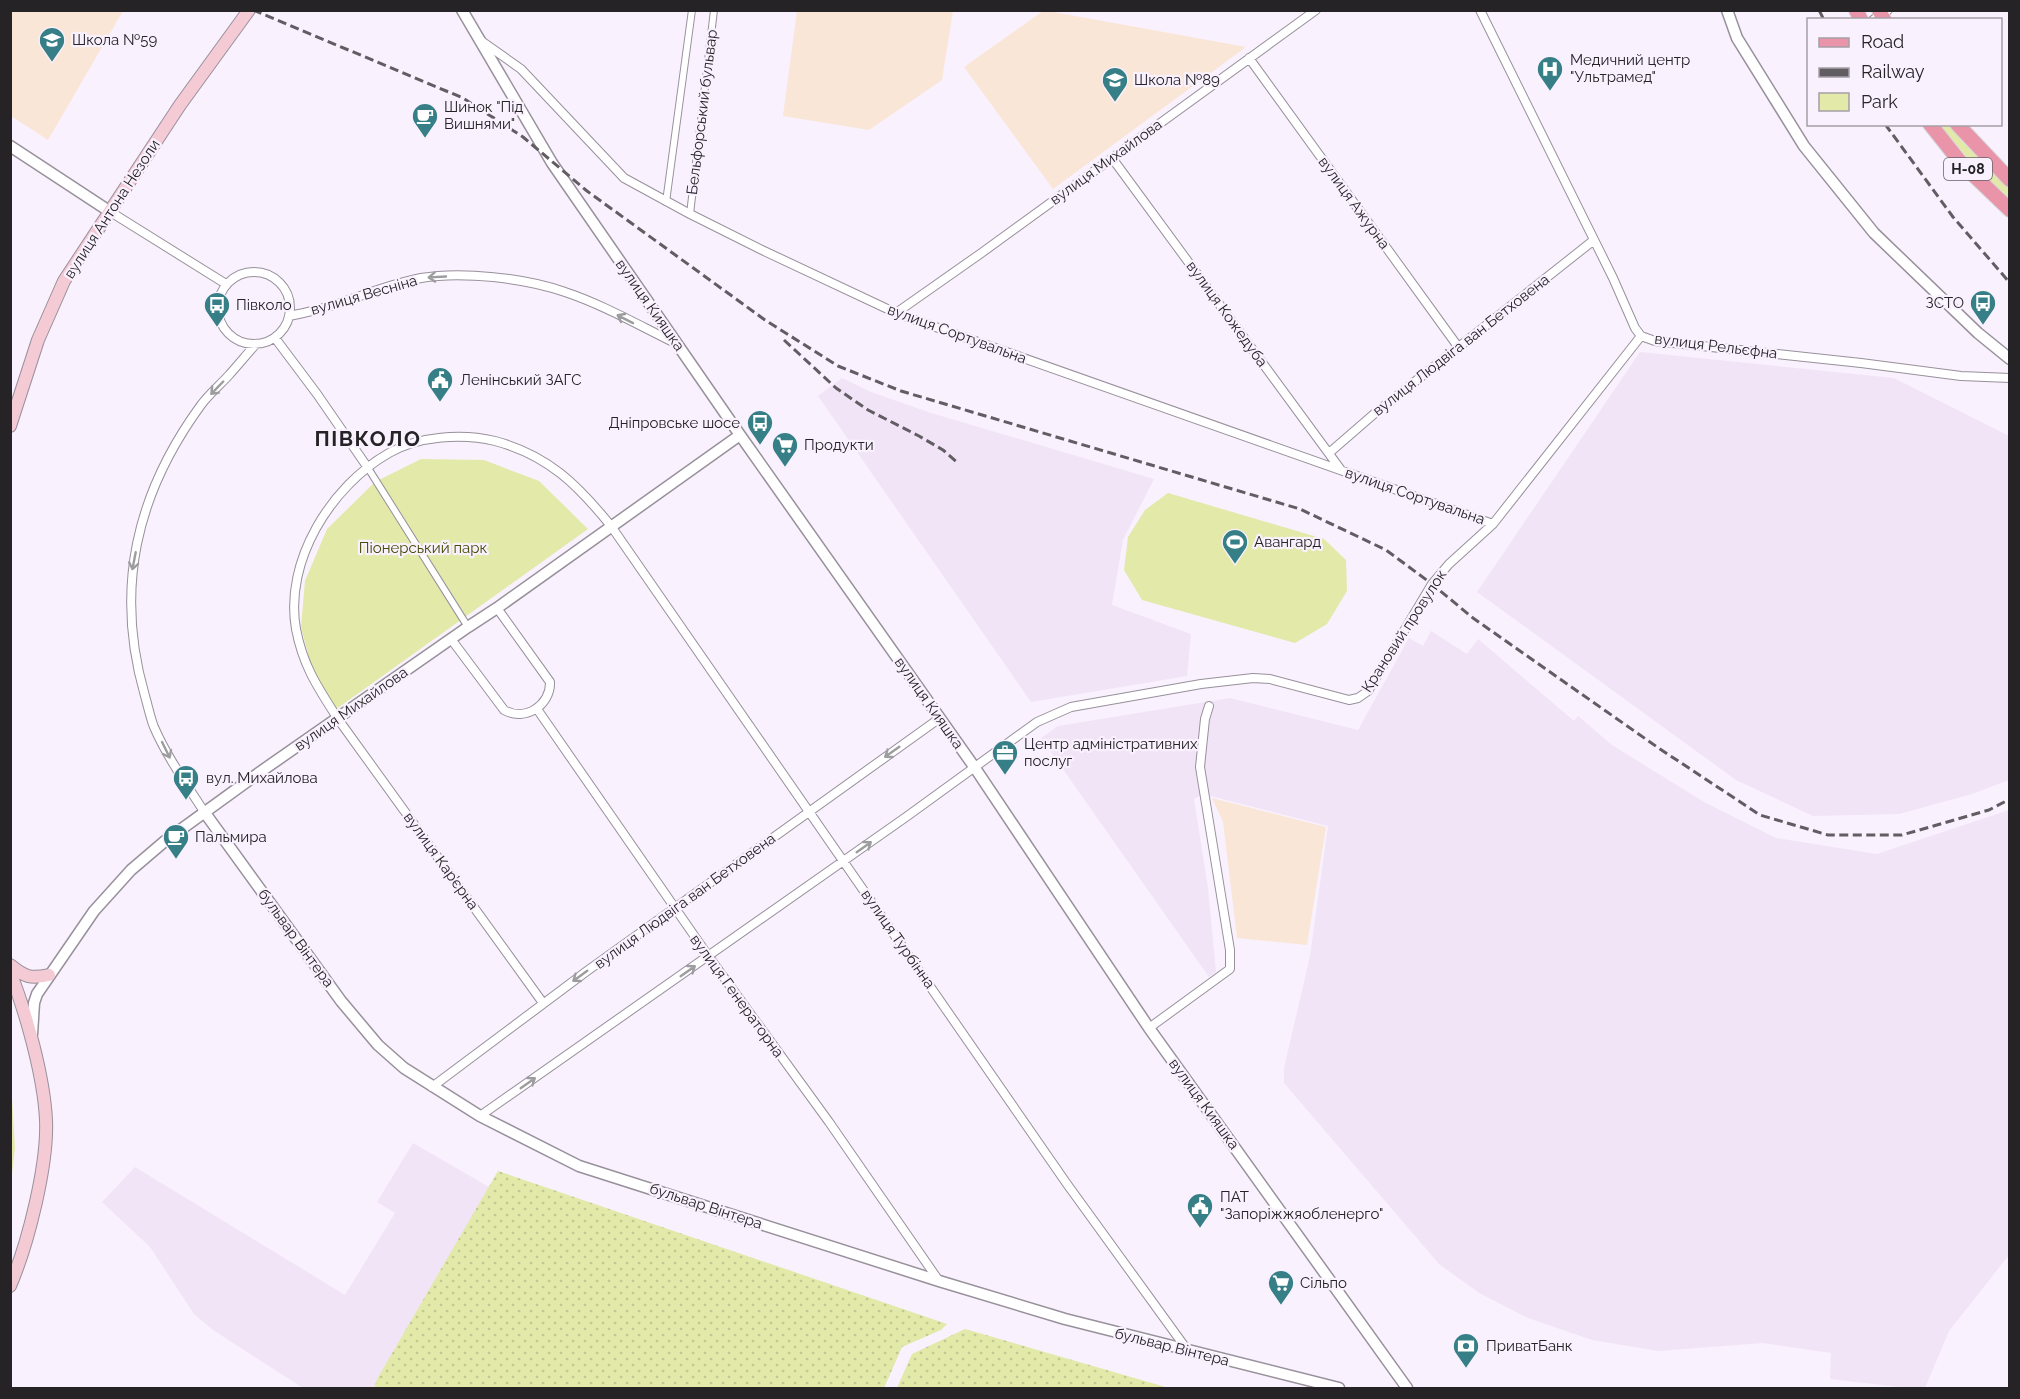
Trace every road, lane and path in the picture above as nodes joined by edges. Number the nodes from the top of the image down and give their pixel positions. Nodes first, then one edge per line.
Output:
1 (249, 10) edge
2 (462, 10) edge
3 (692, 10) edge
4 (714, 10) edge
5 (1316, 10) edge
6 (1480, 10) edge
7 (1727, 10) edge
8 (479, 40) junction
9 (1249, 58) junction
10 (1932, 126) edge
11 (1959, 126) edge
12 (10, 146) edge
13 (1112, 158) junction
14 (2008, 175) edge
15 (666, 202) junction
16 (2010, 210) edge
17 (109, 211) junction
18 (690, 214) junction
19 (1594, 240) junction
20 (225, 284) junction
21 (896, 313) junction
22 (289, 316) junction
23 (1641, 336) junction
24 (275, 338) junction
25 (256, 344) junction
26 (677, 344) junction
27 (1458, 348) junction
28 (2010, 359) edge
29 (2010, 378) edge
30 (10, 426) edge
31 (740, 435) junction
32 (1329, 453) junction
33 (368, 468) junction
34 (1341, 470) junction
35 (1493, 524) junction
36 (610, 526) junction
37 (497, 608) junction
38 (468, 627) junction
39 (452, 639) junction
40 (1209, 706) dead end
41 (537, 709) junction
42 (940, 718) junction
43 (338, 719) junction
44 (975, 768) junction
45 (809, 811) junction
46 (205, 813) junction
47 (844, 861) junction
48 (675, 908) junction
49 (709, 957) junction
50 (10, 965) edge
51 (10, 972) edge
52 (49, 975) junction
53 (14, 993) edge
54 (543, 1004) junction
55 (1149, 1028) junction
56 (31, 1041) junction
57 (432, 1087) junction
58 (480, 1116) junction
59 (939, 1281) junction
60 (10, 1286) edge
61 (1188, 1351) junction
62 (1339, 1389) edge
63 (1407, 1389) edge

1 - 17 main road, вулиця Антона Незоли
2 - 8 street, вулиця Кияшка
3 - 15 street, Бельфорський бульвар
4 - 18 street, Бельфорський бульвар
5 - 9 street, вулиця Михайлова
6 - 19 street, вулиця Рельєфна
7 - 28 street
8 - 15 street, вулиця Сортувальна
8 - 26 street, вулиця Кияшка
9 - 13 street, вулиця Михайлова
9 - 27 street, вулиця Ажурна
10 - 16 main road, Н-08
11 - 14 main road, Н-08
12 - 17 street
13 - 21 street, вулиця Михайлова
13 - 32 street, вулиця Кожедуба
15 - 18 street, вулиця Сортувальна
17 - 20 street
17 - 30 main road, вулиця Антона Незоли
18 - 21 street, вулиця Сортувальна
19 - 23 street, вулиця Рельєфна
19 - 27 street, вулиця Людвіга ван Бетховена
20 - 22 street, вулиця Весніна
20 - 25 street
21 - 34 street, вулиця Сортувальна
22 - 24 street
26 -> 22 street, вулиця Весніна
23 - 29 street, вулиця Рельєфна
23 - 35 street, Крановий провулок
24 - 25 street
24 - 33 street
25 -> 46 street
26 - 31 street, вулиця Кияшка
27 - 32 street, вулиця Людвіга ван Бетховена
31 - 36 street, вулиця Михайлова
31 - 42 street, вулиця Кияшка
32 - 34 street, вулиця Кожедуба
33 - 36 street, вулиця Турбінна
33 - 38 street
33 - 43 street, вулиця Кар’єрна
34 - 35 street, вулиця Сортувальна
35 - 44 street, Крановий провулок
36 - 37 street, вулиця Михайлова
36 - 45 street, вулиця Турбінна
37 - 38 street, вулиця Михайлова
37 - 41 street
38 - 39 street, вулиця Михайлова
39 - 41 street
39 - 43 street, вулиця Михайлова
40 - 55 street
41 - 48 street, вулиця Генераторна
42 - 44 street, вулиця Кияшка
42 -> 45 street, вулиця Людвіга ван Бетховена
43 - 46 street, вулиця Михайлова
43 - 54 street, вулиця Кар’єрна
47 -> 44 street
44 - 55 street, вулиця Кияшка
45 - 47 street, вулиця Турбінна
45 - 48 street, вулиця Людвіга ван Бетховена
46 - 52 street, вулиця Михайлова
46 - 57 street, бульвар Вінтера
47 - 49 street
47 - 61 street, вулиця Турбінна
48 - 49 street, вулиця Генераторна
48 -> 54 street, вулиця Людвіга ван Бетховена
58 -> 49 street
49 - 59 street, вулиця Генераторна
50 - 52 main road
51 - 53 main road
52 - 56 street, вулиця Михайлова
53 - 56 main road
54 - 57 street, вулиця Людвіга ван Бетховена
55 - 63 street, вулиця Кияшка
56 - 60 main road
57 - 58 street, бульвар Вінтера
58 - 59 street, бульвар Вінтера
59 - 61 street, бульвар Вінтера
61 - 62 street, бульвар Вінтера

